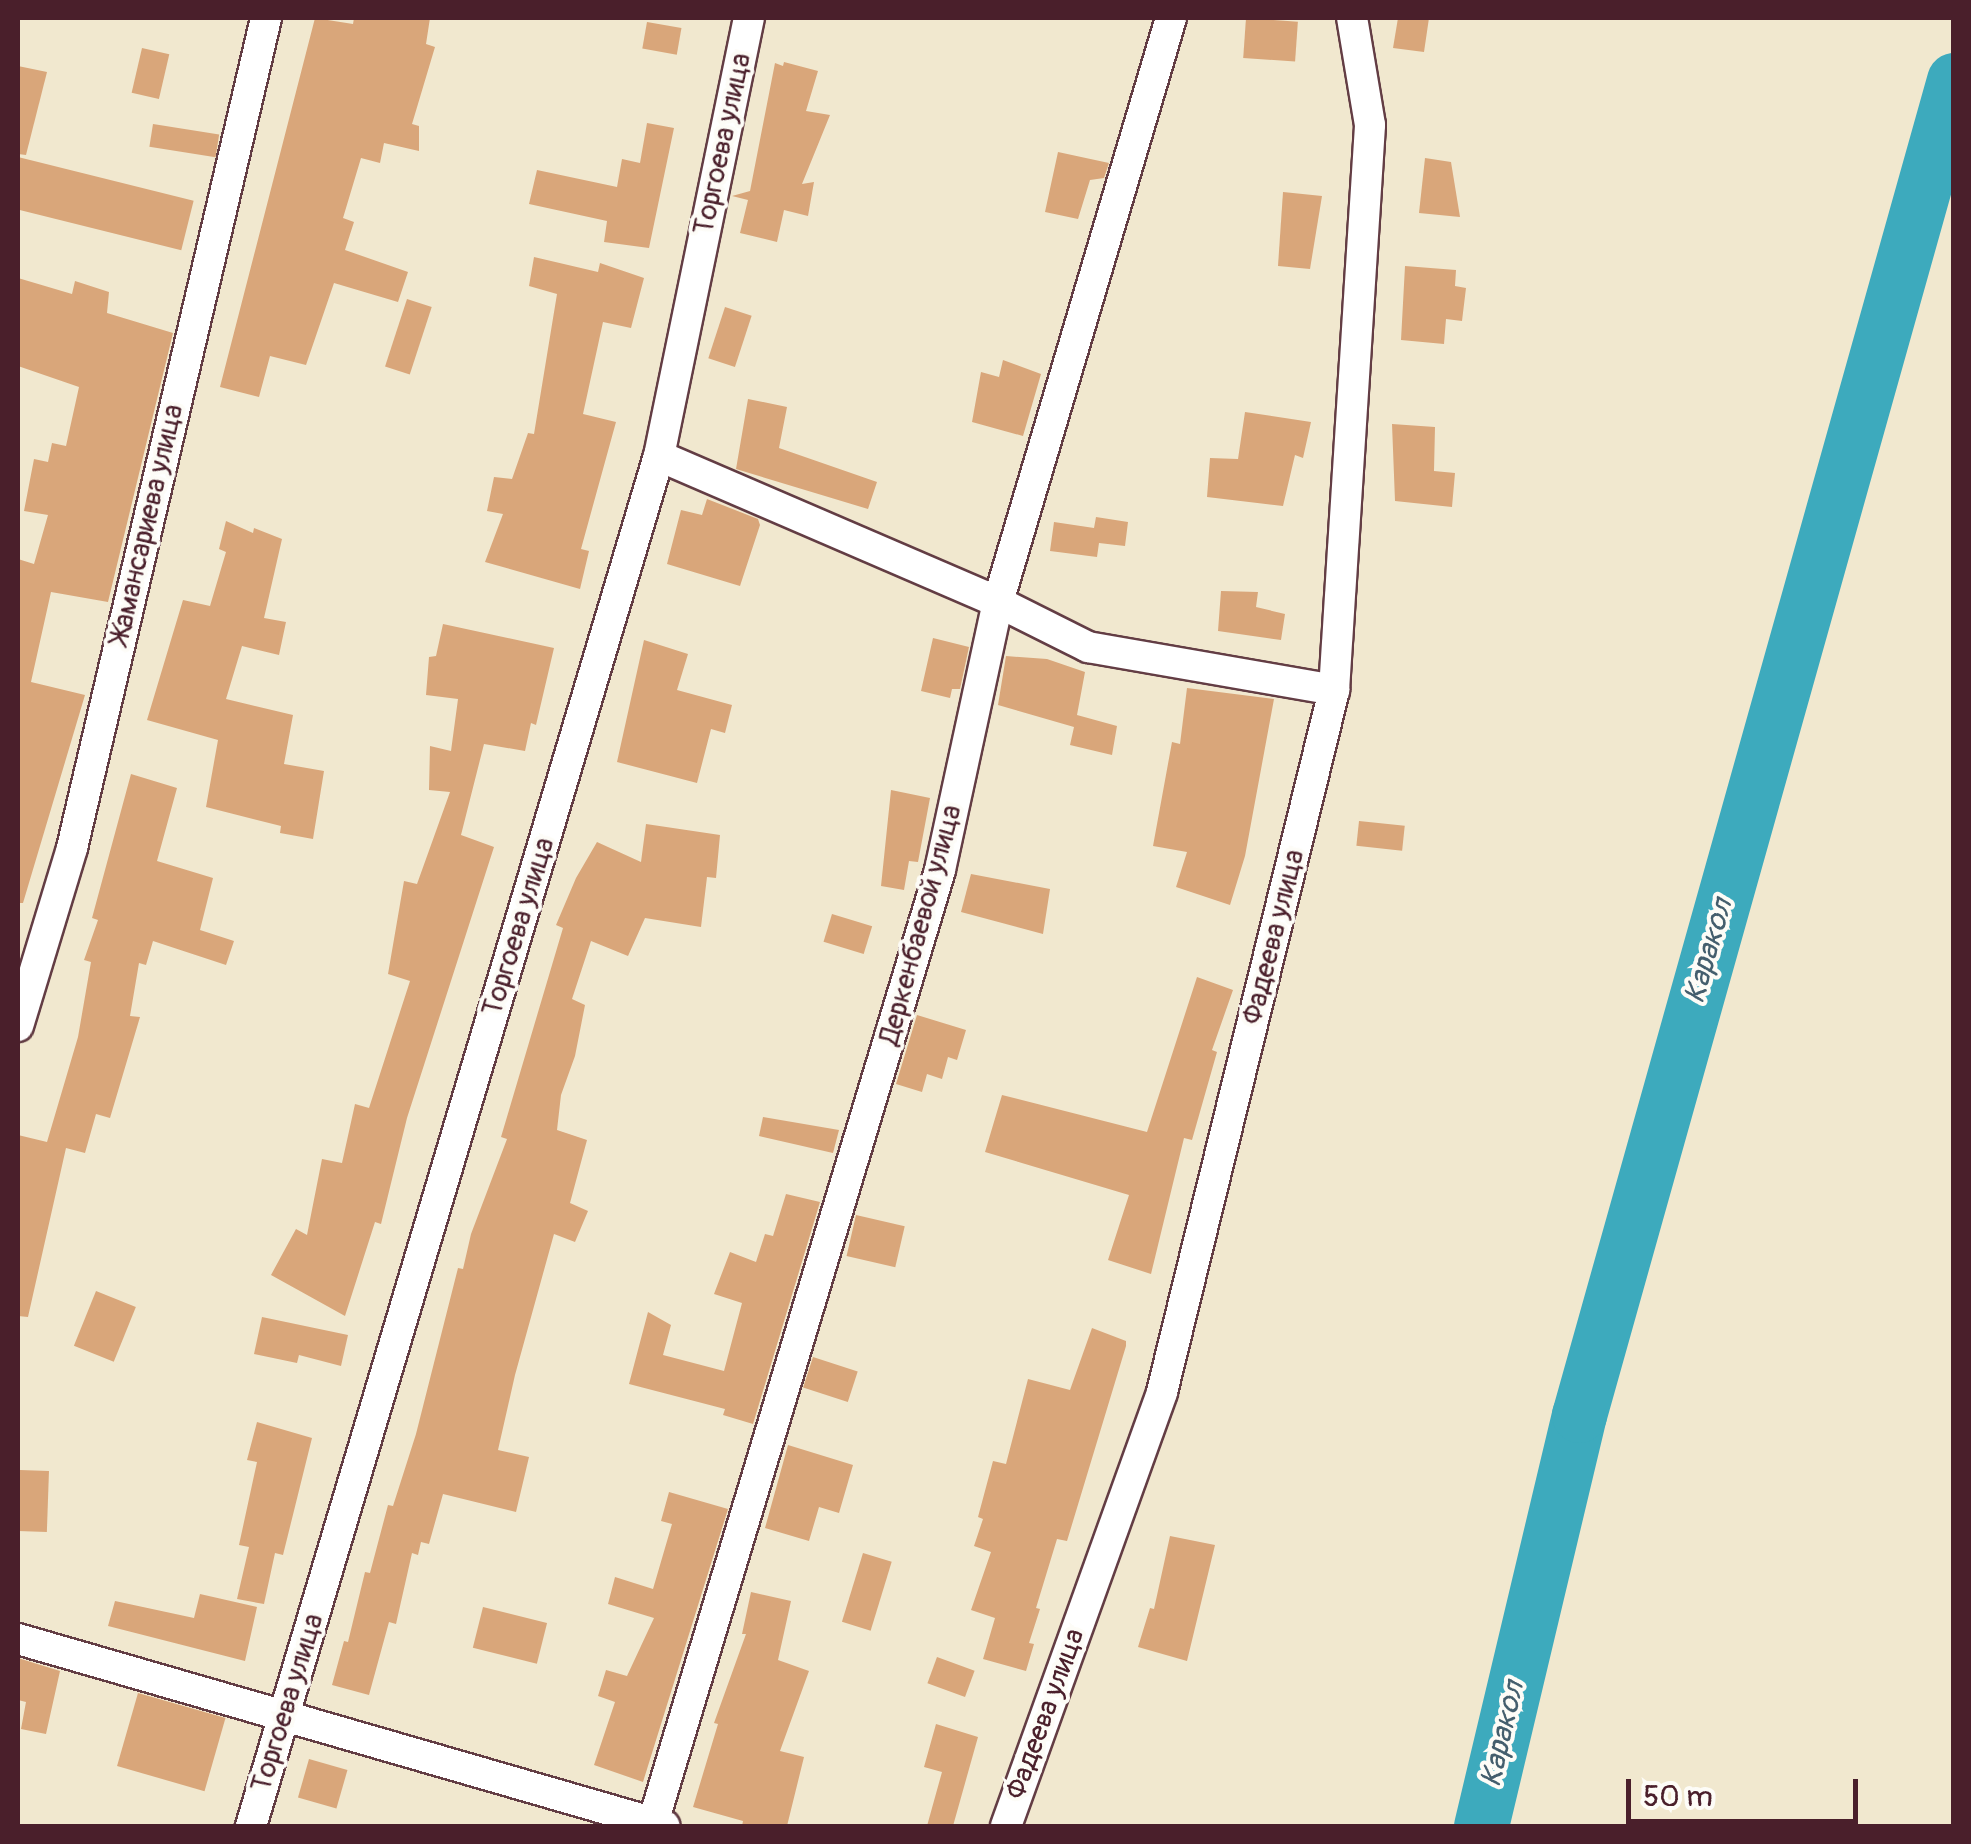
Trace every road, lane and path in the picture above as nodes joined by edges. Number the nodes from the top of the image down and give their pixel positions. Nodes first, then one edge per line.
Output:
1 (266, 18) edge
2 (749, 18) edge
3 (1170, 18) edge
4 (1352, 18) edge
5 (659, 456) junction
6 (998, 602) junction
7 (1334, 690) junction
8 (18, 1026) edge
9 (18, 1640) edge
10 (284, 1719) junction
11 (657, 1825) edge
12 (250, 1826) edge
13 (1006, 1826) edge

1 - 8 street, Жамансариева улица
2 - 5 street, Торгоева улица
3 - 6 street, Деркенбаевой улица
4 - 7 street, Фадеева улица
5 - 6 street
5 - 10 street, Торгоева улица
6 - 7 street
6 - 11 street, Деркенбаевой улица
7 - 13 street, Фадеева улица
9 - 10 street
10 - 11 street
10 - 12 street, Торгоева улица

